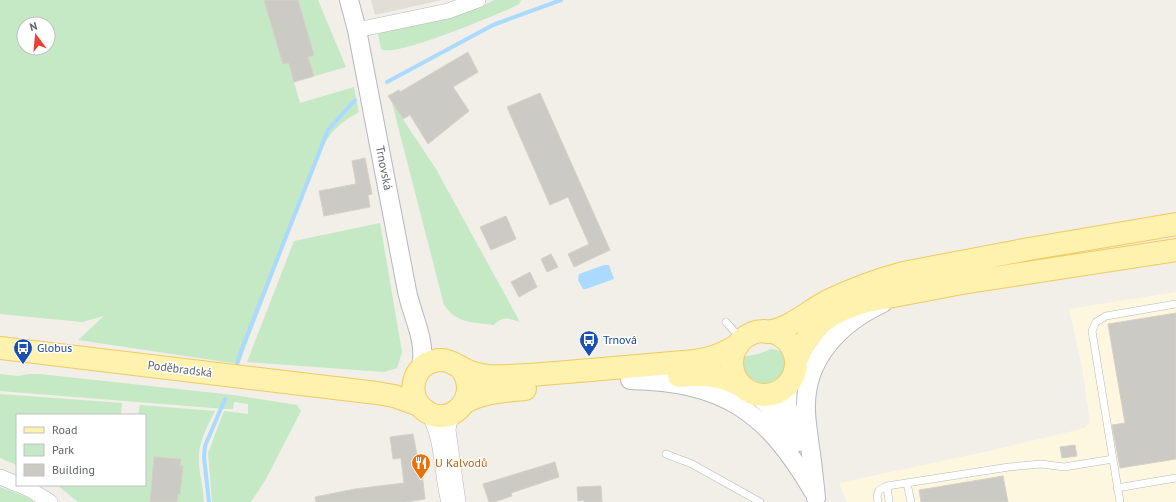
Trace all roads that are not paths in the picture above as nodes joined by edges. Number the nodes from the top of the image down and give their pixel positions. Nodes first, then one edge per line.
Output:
1 (349, 0) edge
2 (478, 0) edge
3 (357, 30) junction
4 (1176, 224) edge
5 (1176, 250) edge
6 (914, 291) junction
7 (1176, 304) edge
8 (726, 322) dead end
9 (767, 332) junction
10 (420, 335) junction
11 (740, 342) junction
12 (0, 348) edge
13 (441, 360) junction
14 (796, 361) junction
15 (461, 368) junction
16 (418, 372) junction
17 (630, 380) junction
18 (788, 383) junction
19 (749, 390) junction
20 (360, 391) junction
21 (460, 407) junction
22 (423, 408) junction
23 (666, 454) dead end
24 (1112, 459) junction
25 (0, 477) edge
26 (1176, 478) edge
27 (908, 483) junction
28 (16, 484) edge
29 (22, 486) edge
30 (887, 486) junction
31 (1117, 488) junction
32 (817, 500) edge
33 (50, 502) edge
34 (449, 502) edge
35 (458, 502) edge
36 (760, 502) edge
37 (878, 502) edge
38 (889, 502) edge
39 (911, 502) edge
40 (1120, 502) edge

1 - 3 street, Trnovská
2 - 3 street
3 - 10 street, Trnovská
4 - 9 main road
5 - 6 main road
6 - 14 main road
6 - 32 street
7 - 24 lane
8 - 11 lane
9 - 11 main road
9 - 14 main road
10 - 13 street, Trnovská
10 - 16 street, Trnovská
11 - 15 main road
11 - 19 main road
12 - 20 main road, Poděbradská
13 - 15 main road
13 - 16 main road
14 - 18 main road
15 - 21 main road
16 - 20 main road, Poděbradská
16 - 22 main road
17 - 19 main road
17 - 21 main road
17 - 32 street
18 - 19 main road
18 - 32 street
19 - 32 street
20 - 22 main road, Poděbradská
21 - 22 main road
21 - 35 street
22 - 34 street
23 - 36 lane
24 - 27 lane
24 - 31 lane
25 - 28 street
26 - 31 lane
27 - 30 lane
27 - 39 lane
29 - 33 street
30 - 37 lane
30 - 38 lane
31 - 40 lane

